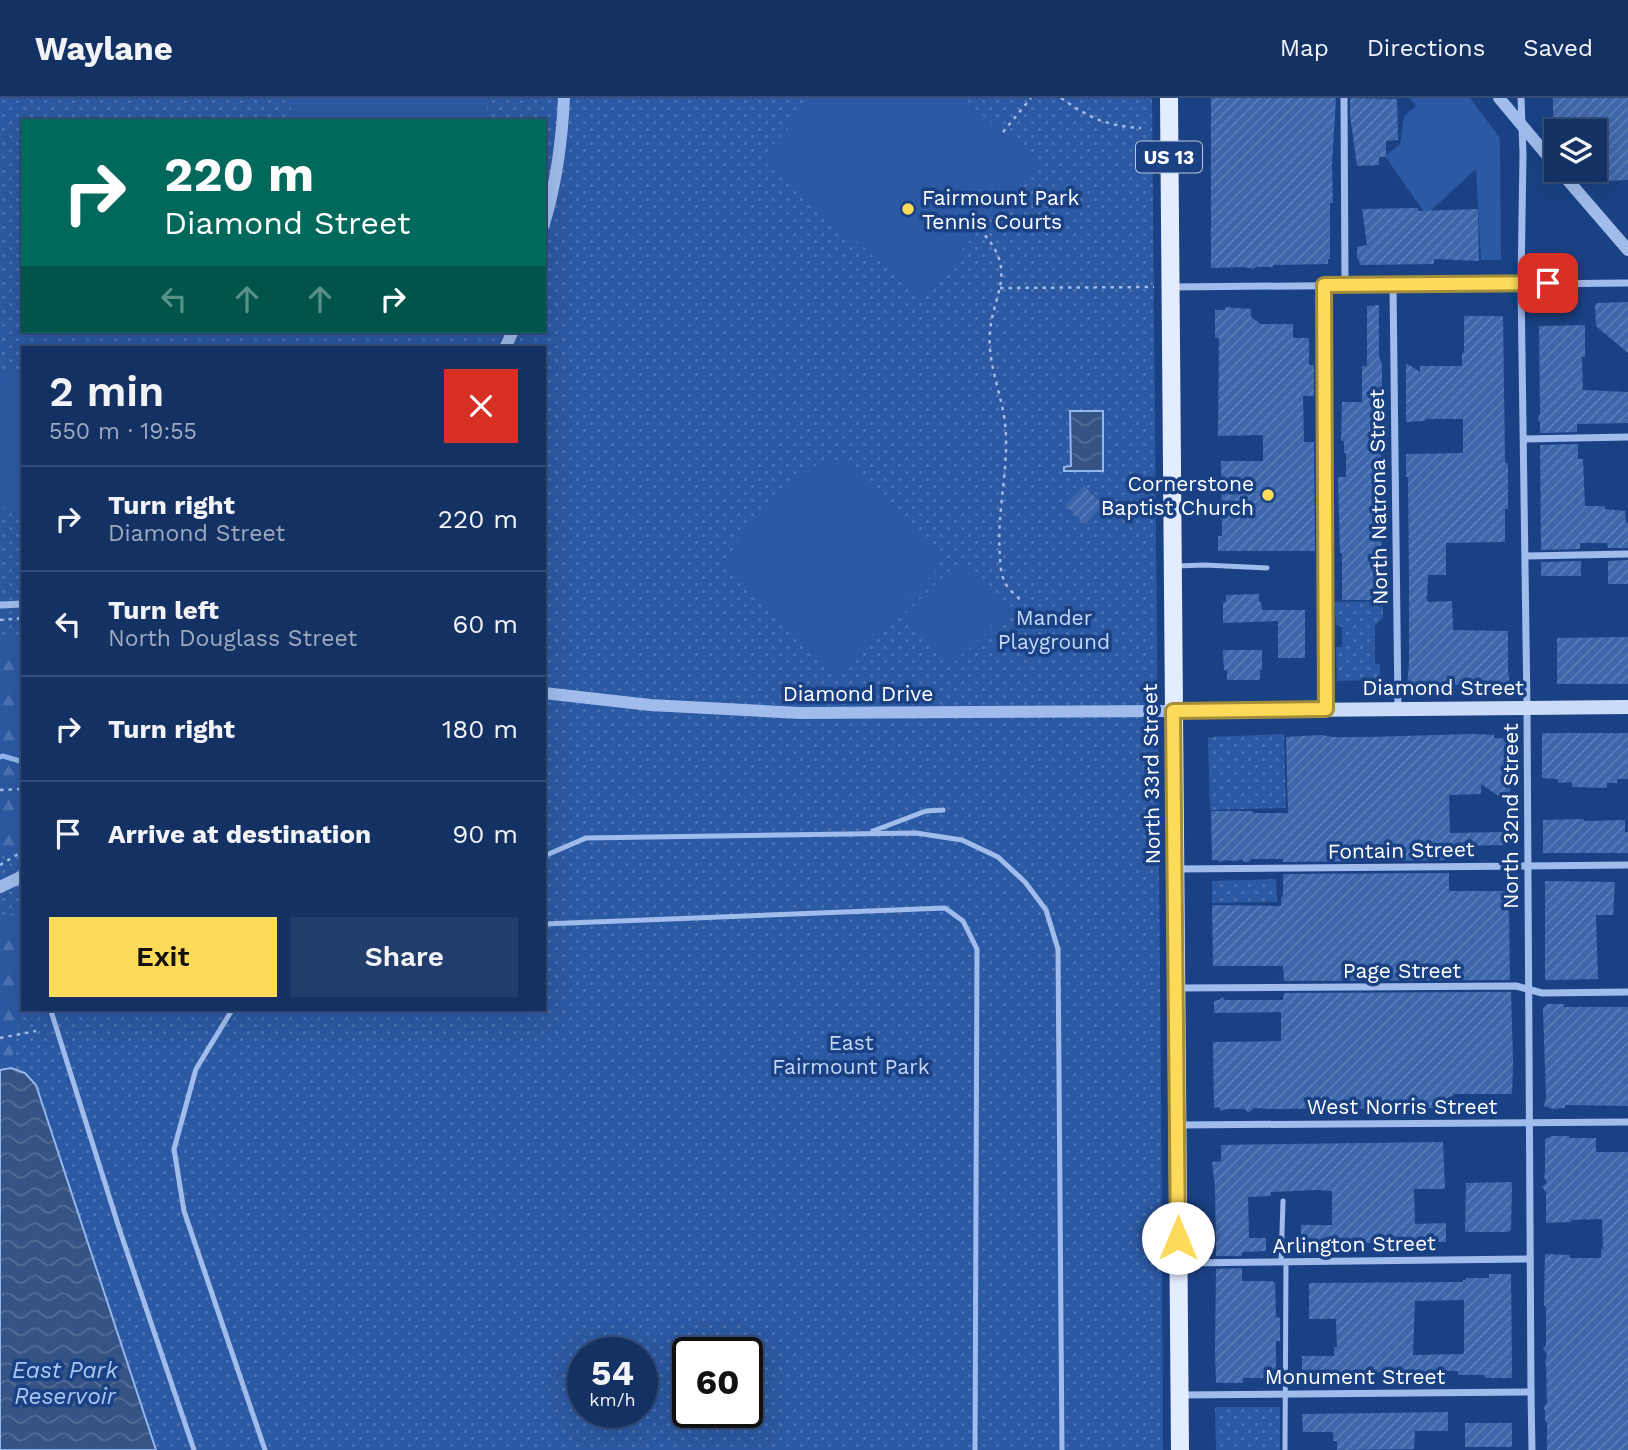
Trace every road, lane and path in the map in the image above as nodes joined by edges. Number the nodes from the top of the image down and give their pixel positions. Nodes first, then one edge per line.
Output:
1 (564, 98) edge
2 (1031, 98) edge
3 (1061, 98) edge
4 (1169, 98) edge
5 (1344, 98) edge
6 (1499, 98) edge
7 (1521, 98) edge
8 (1521, 127) junction
9 (1141, 128) dead end
10 (1003, 132) dead end
11 (1544, 153) edge
12 (1569, 182) edge
13 (546, 216) edge
14 (979, 229) dead end
15 (1628, 250) edge
16 (1628, 283) edge
17 (1521, 284) junction
18 (1324, 285) junction
19 (1345, 285) junction
20 (1393, 285) junction
21 (1170, 287) junction
22 (1000, 288) junction
23 (1628, 437) edge
24 (1524, 439) junction
25 (1628, 554) edge
26 (1526, 556) junction
27 (1173, 566) junction
28 (1267, 568) dead end
29 (1023, 602) dead end
30 (21, 604) edge
31 (0, 605) edge
32 (21, 618) edge
33 (0, 620) edge
34 (546, 693) edge
35 (1628, 707) edge
36 (1527, 708) junction
37 (1326, 709) junction
38 (1398, 709) junction
39 (1173, 711) junction
40 (21, 789) edge
41 (0, 790) edge
42 (943, 810) dead end
43 (867, 834) junction
44 (21, 852) edge
45 (546, 855) edge
46 (0, 865) edge
47 (1628, 865) edge
48 (1528, 866) junction
49 (1175, 869) junction
50 (21, 877) edge
51 (0, 887) edge
52 (546, 925) edge
53 (1176, 988) junction
54 (1529, 990) junction
55 (1628, 992) edge
56 (51, 1011) edge
57 (231, 1011) edge
58 (36, 1031) dead end
59 (0, 1038) edge
60 (1530, 1122) junction
61 (1628, 1122) edge
62 (1177, 1125) junction
63 (1283, 1201) dead end
64 (1530, 1259) junction
65 (1284, 1262) junction
66 (1178, 1263) junction
67 (1531, 1392) junction
68 (1286, 1394) junction
69 (1180, 1395) junction
70 (194, 1450) edge
71 (265, 1450) edge
72 (975, 1450) edge
73 (1062, 1450) edge
74 (1180, 1450) edge
75 (1285, 1450) edge
76 (1532, 1450) edge

1 - 13 street
2 - 10 path
3 - 9 path
4 - 21 main road, North 33rd Street / US 13
5 - 19 street
6 - 8 street
7 - 8 street, North 32nd Street
8 - 11 street
8 - 17 street, North 32nd Street
12 - 15 street
14 - 22 path
16 - 17 street
17 - 20 street
17 - 24 street, North 32nd Street
18 - 19 street
18 - 21 street
18 - 37 street
19 - 20 street
20 - 38 street, North Natrona Street
21 - 22 path
21 - 27 main road, North 33rd Street / US 13
22 - 29 path
23 - 24 street
24 - 26 street, North 32nd Street
25 - 26 street
26 - 36 street, North 32nd Street
27 - 28 lane
27 - 39 main road, North 33rd Street / US 13
30 - 31 street
32 - 33 path
34 - 39 street, Diamond Drive
35 - 36 main road, Diamond Street
36 - 38 main road, Diamond Street
36 - 48 street, North 32nd Street
37 - 38 main road, Diamond Street
37 - 39 main road, Diamond Street
39 - 49 main road, North 33rd Street / US 13
40 - 41 path
42 - 43 lane
43 - 45 lane
43 - 73 lane
44 - 46 path
47 - 48 street, Fontain Street
48 - 49 street, Fontain Street
48 - 54 street, North 32nd Street
49 - 53 main road, North 33rd Street / US 13
50 - 51 street
52 - 72 lane
53 - 54 street, Page Street
53 - 62 main road, North 33rd Street / US 13
54 - 55 street, Page Street
54 - 60 street, North 32nd Street
56 - 70 lane
57 - 71 lane
58 - 59 path
60 - 61 street, West Norris Street
60 - 62 street, West Norris Street
60 - 64 street, North 32nd Street
62 - 66 main road, North 33rd Street / US 13
63 - 65 lane
64 - 65 street, Arlington Street
64 - 67 street, North 32nd Street
65 - 66 street, Arlington Street
65 - 68 lane
66 - 69 main road, North 33rd Street / US 13
67 - 68 street, Monument Street
67 - 76 street, North 32nd Street
68 - 69 street, Monument Street
68 - 75 lane
69 - 74 main road, North 33rd Street / US 13

